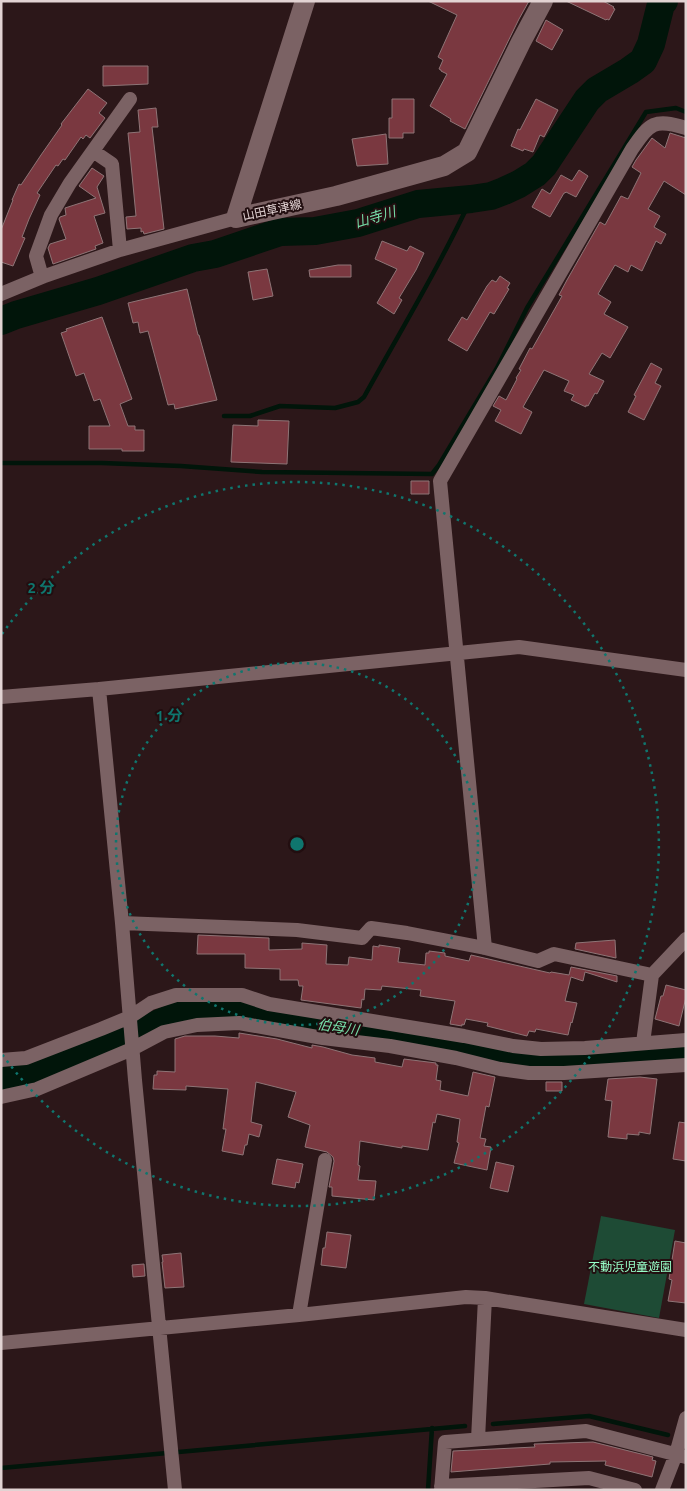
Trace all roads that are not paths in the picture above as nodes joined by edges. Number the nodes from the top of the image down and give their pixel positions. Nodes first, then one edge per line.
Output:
1 (305, 1) edge
2 (543, 1) edge
3 (130, 99) dead end
4 (686, 128) edge
5 (93, 151) junction
6 (236, 218) junction
7 (120, 250) junction
8 (42, 277) junction
9 (1, 294) edge
10 (457, 654) junction
11 (686, 670) edge
12 (99, 689) junction
13 (1, 697) edge
14 (122, 923) junction
15 (686, 939) edge
16 (485, 948) junction
17 (652, 975) junction
18 (353, 1018) junction
19 (130, 1020) junction
20 (686, 1040) edge
21 (350, 1041) junction
22 (643, 1043) junction
23 (132, 1044) junction
24 (1, 1060) edge
25 (686, 1064) edge
26 (1, 1097) edge
27 (324, 1160) dead end
28 (485, 1298) junction
29 (298, 1315) junction
30 (160, 1328) junction
31 (686, 1330) edge
32 (1, 1343) edge
33 (686, 1418) edge
34 (478, 1440) junction
35 (681, 1455) edge
36 (565, 1484) edge
37 (484, 1486) edge
38 (441, 1488) edge
39 (175, 1490) edge
40 (635, 1490) edge
41 (662, 1490) edge

1 - 6 main road, 山田草津線
2 - 6 main road, 山田草津線
3 - 5 street
4 - 10 street
5 - 7 street
5 - 8 street
6 - 7 street
7 - 8 street
8 - 9 street
10 - 11 street
10 - 12 street
10 - 16 street
12 - 13 street
12 - 14 street
14 - 16 street
14 - 19 street
15 - 17 street
16 - 17 street
17 - 22 street
18 - 19 street
18 - 21 street
18 - 22 street
19 - 23 street
19 - 24 street
20 - 22 street
21 - 23 street
21 - 25 street
23 - 26 street
23 - 30 street
27 - 29 street
28 - 29 street
28 - 31 street
28 - 34 street
29 - 30 street
30 - 32 street
30 - 39 street
33 - 35 street
34 - 35 street
34 - 38 street
35 - 41 street
36 - 37 street
36 - 40 street
37 - 38 street

